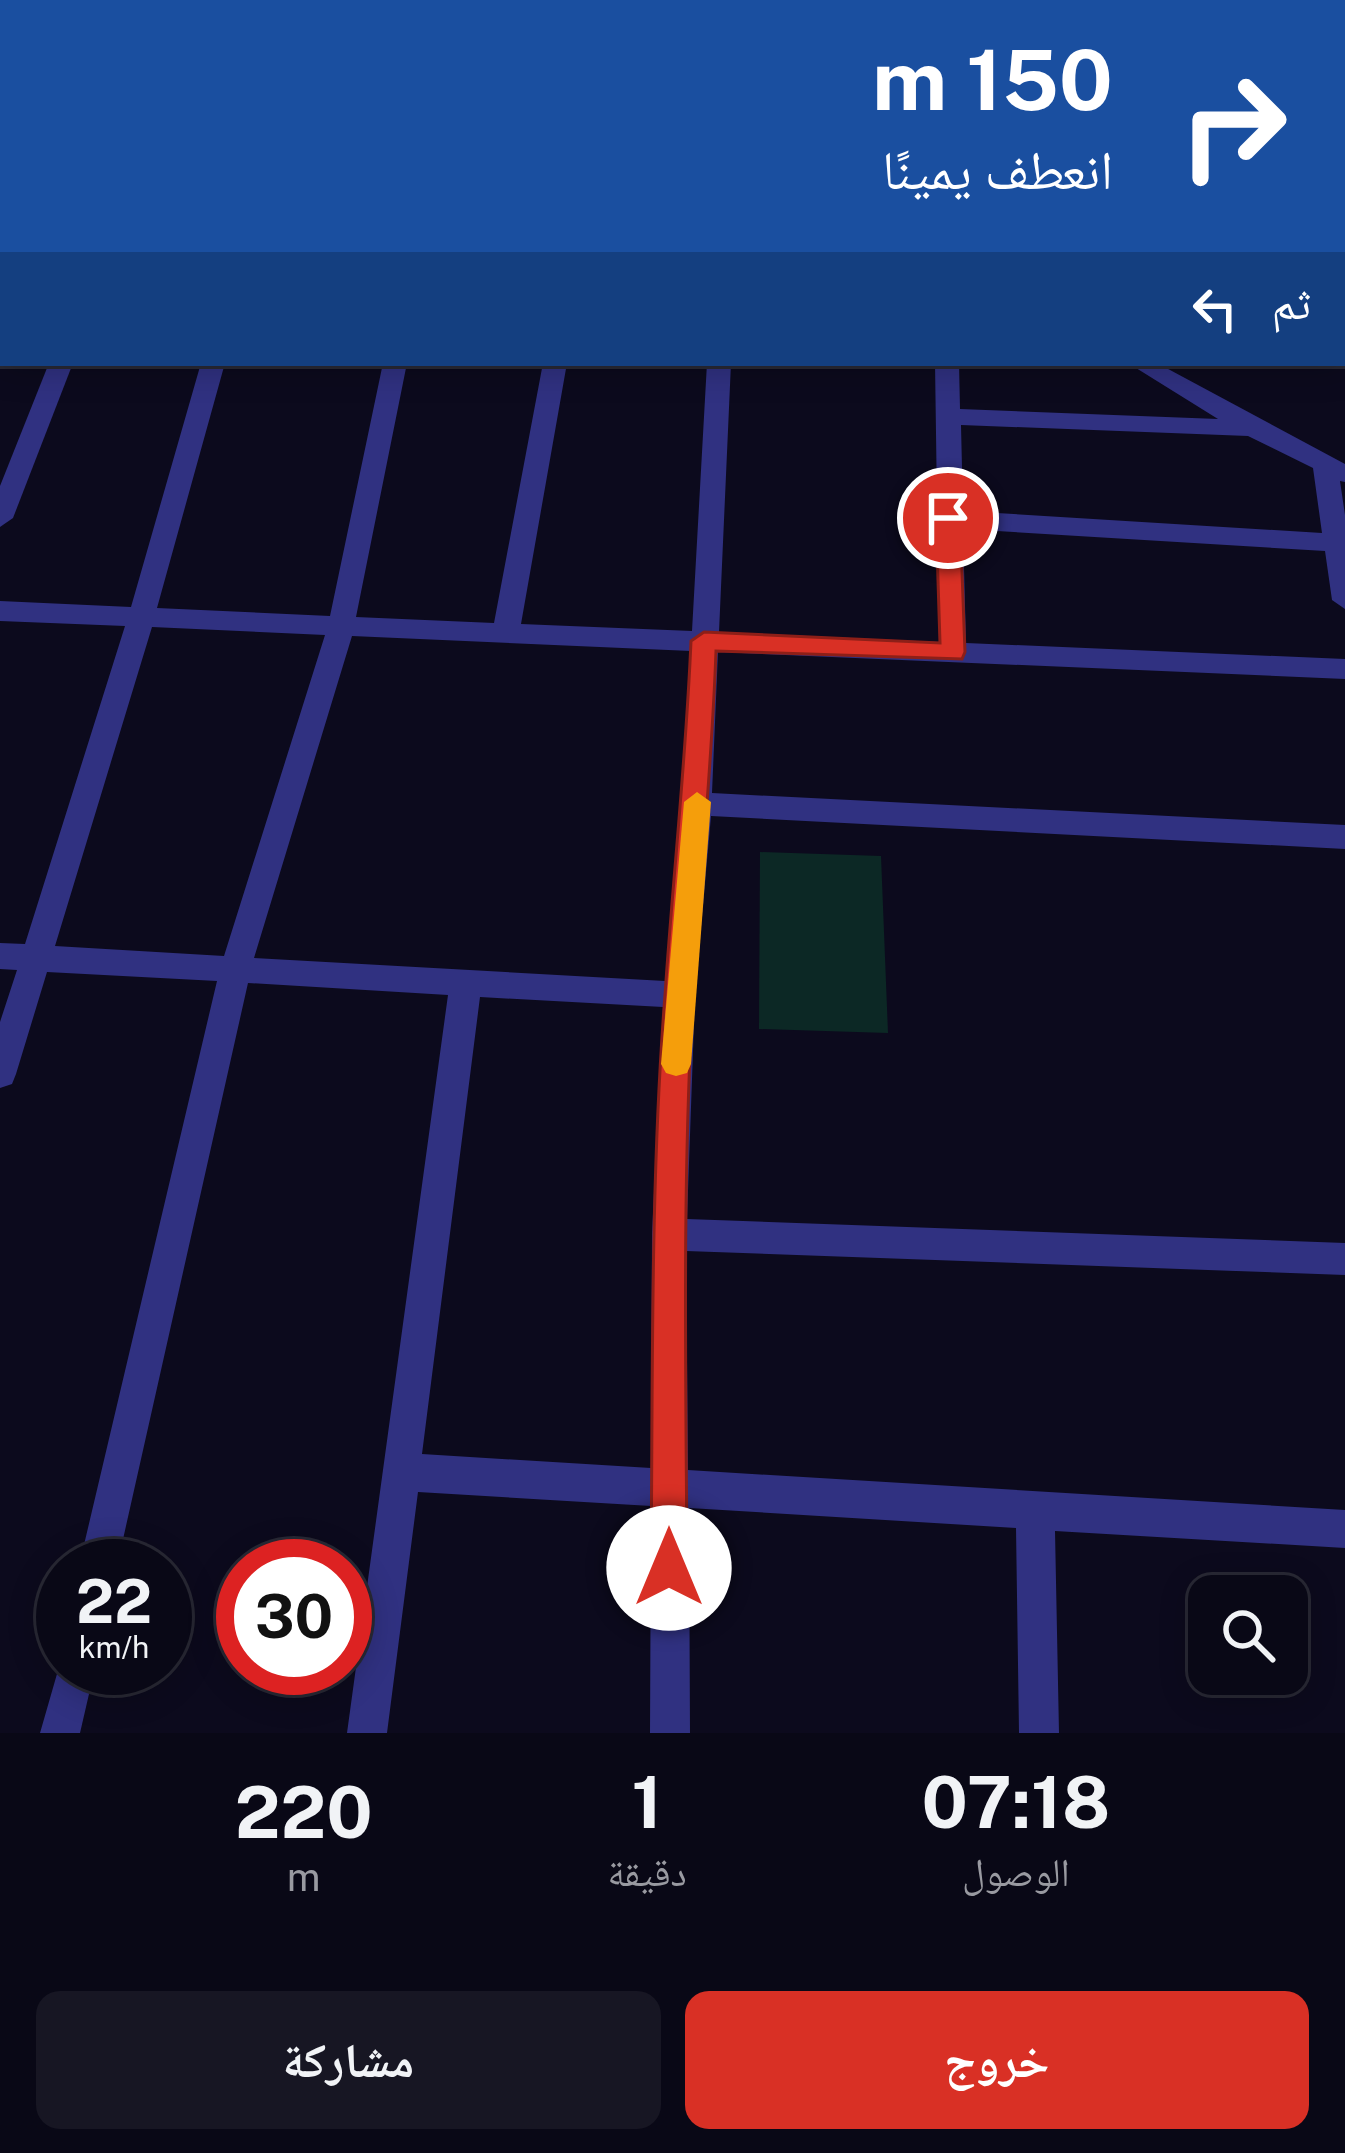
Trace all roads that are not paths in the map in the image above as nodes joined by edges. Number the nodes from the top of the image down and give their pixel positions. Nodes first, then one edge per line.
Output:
1 (60, 366) edge
2 (212, 366) edge
3 (394, 366) edge
4 (555, 366) edge
5 (719, 366) edge
6 (946, 366) edge
7 (1145, 366) edge
8 (950, 417) junction
9 (1252, 428) junction
10 (1334, 467) edge
11 (0, 518) edge
12 (948, 518) junction
13 (1340, 543) junction
14 (1345, 600) edge
15 (0, 611) edge
16 (141, 618) junction
17 (340, 626) junction
18 (506, 633) junction
19 (704, 641) junction
20 (953, 652) junction
21 (1345, 669) edge
22 (697, 804) junction
23 (1345, 837) edge
24 (0, 956) edge
25 (35, 958) junction
26 (235, 970) junction
27 (466, 981) junction
28 (679, 995) junction
29 (0, 1074) edge
30 (669, 1234) junction
31 (1345, 1259) edge
32 (401, 1472) junction
33 (668, 1486) junction
34 (1035, 1510) junction
35 (1345, 1529) edge
36 (104, 1539) edge
37 (69, 1695) edge
38 (60, 1733) edge
39 (367, 1733) edge
40 (670, 1733) edge
41 (1039, 1733) edge

1 - 11 street
2 - 16 street
3 - 17 street
4 - 18 street
5 - 19 street
6 - 8 street
7 - 9 street
8 - 9 street
8 - 12 street
9 - 10 street
10 - 13 street
12 - 13 street
12 - 20 street
13 - 14 street
15 - 16 street
16 - 17 street
16 - 25 street
17 - 18 street
17 - 26 street
18 - 19 street
19 - 20 street
19 - 22 street
20 - 21 street
22 - 23 street
22 - 28 street
24 - 25 street
25 - 26 street
25 - 29 street
26 - 27 street
26 - 36 street
27 - 28 street
27 - 32 street
28 - 30 street
30 - 31 street
30 - 33 street
32 - 33 street
32 - 39 street
33 - 34 street
33 - 40 street
34 - 35 street
34 - 41 street
37 - 38 street

